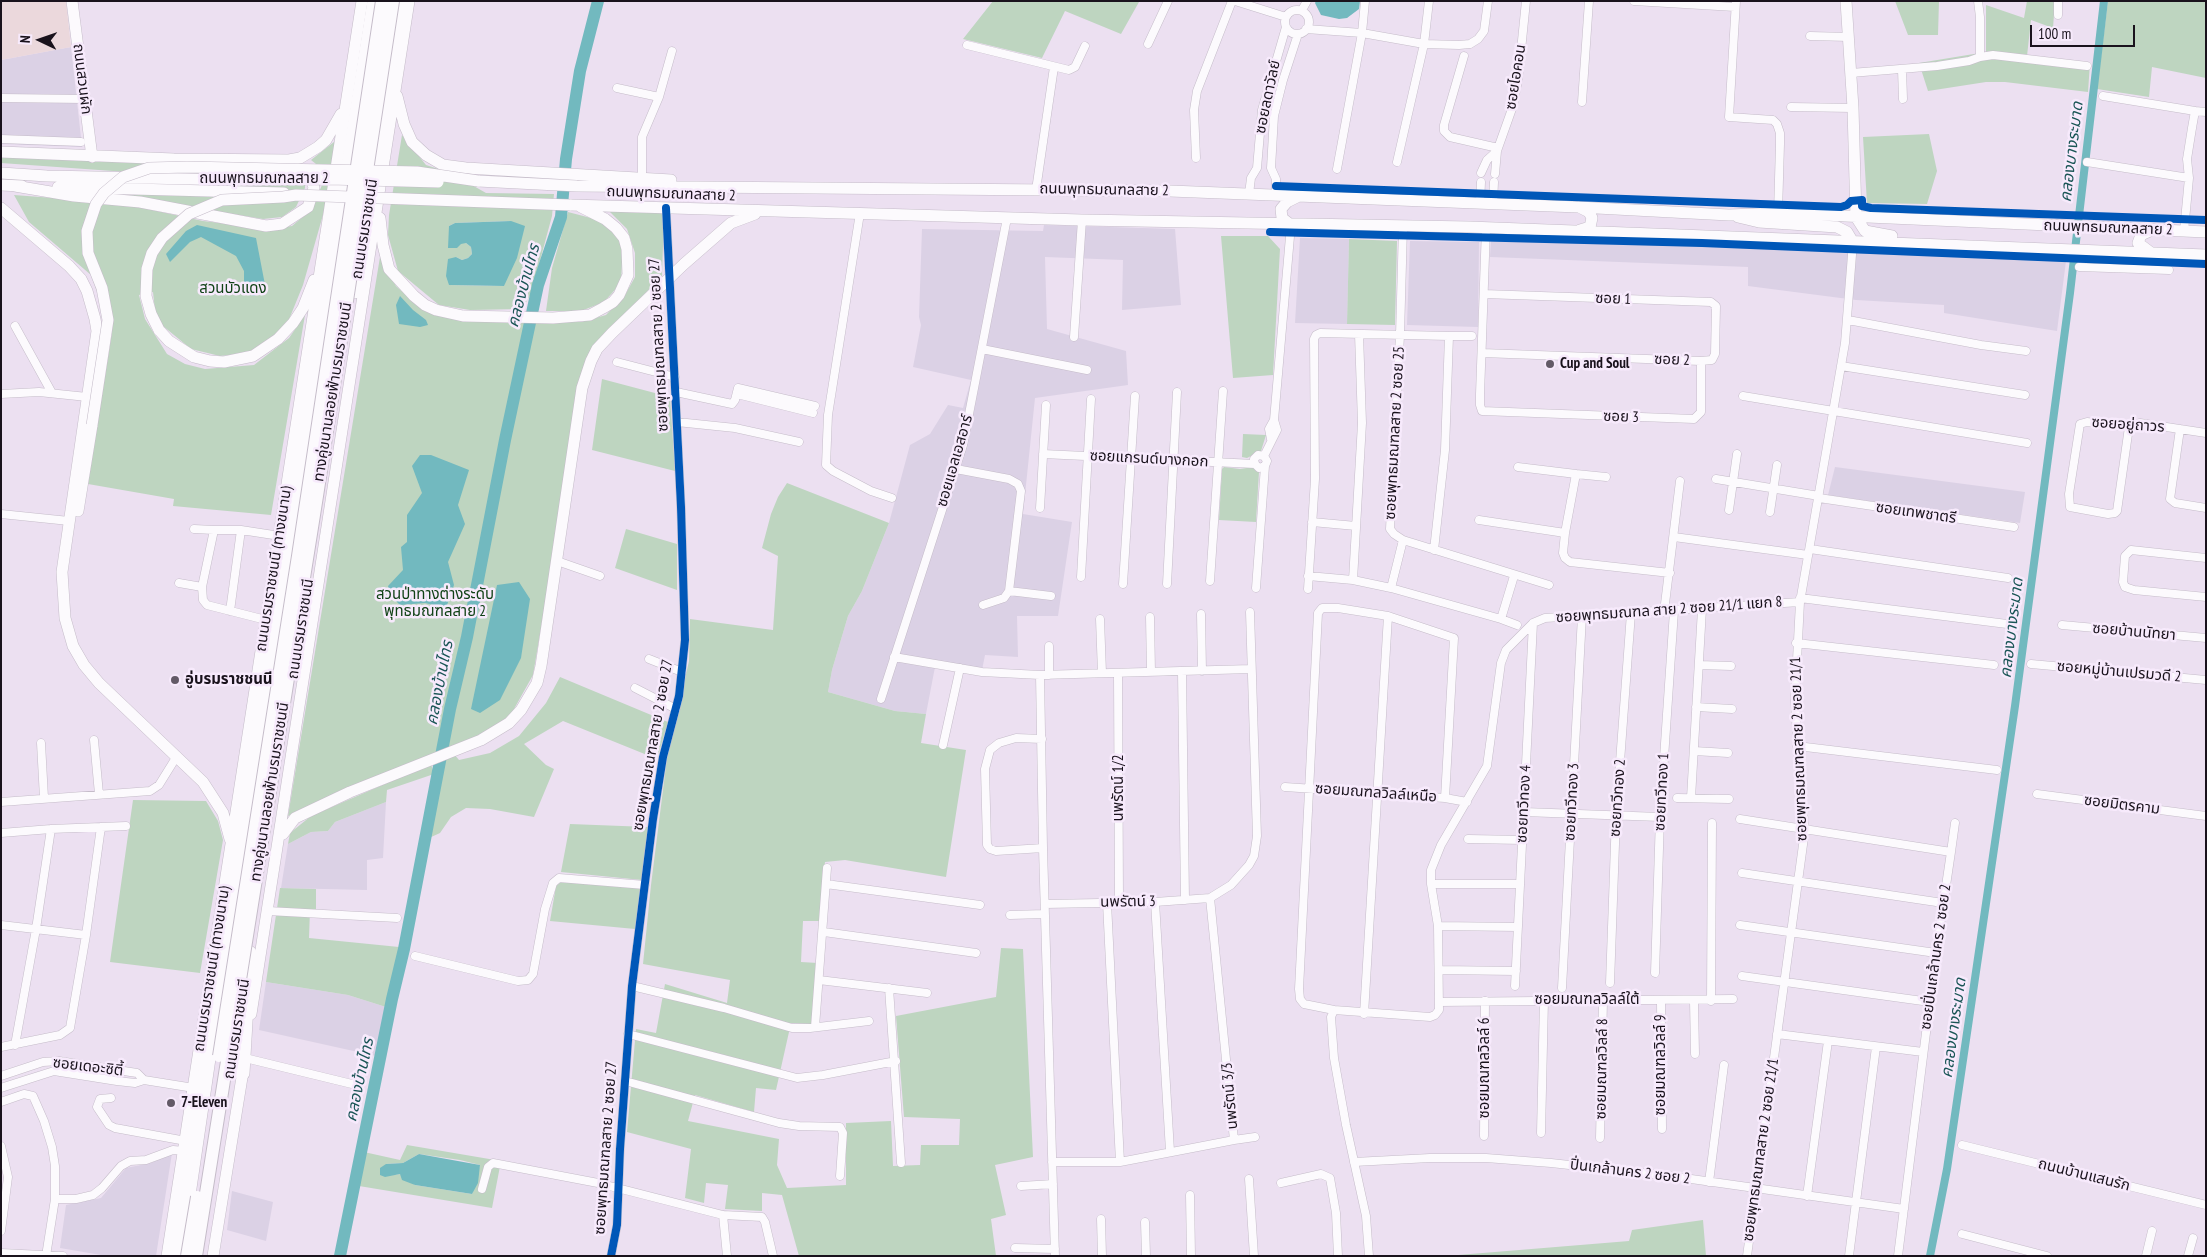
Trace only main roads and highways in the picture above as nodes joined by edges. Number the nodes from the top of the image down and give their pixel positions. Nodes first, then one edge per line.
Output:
1 (72, 1) edge
2 (362, 1) edge
3 (375, 1) edge
4 (382, 1) edge
5 (393, 1) edge
6 (399, 1) edge
7 (409, 1) edge
8 (1846, 1) edge
9 (395, 89) junction
10 (347, 103) junction
11 (1, 152) edge
12 (92, 157) junction
13 (289, 160) junction
14 (1, 173) edge
15 (577, 180) junction
16 (478, 181) junction
17 (1, 185) edge
18 (15, 186) junction
19 (805, 188) junction
20 (296, 195) junction
21 (1297, 197) junction
22 (378, 202) junction
23 (575, 205) junction
24 (1578, 206) junction
25 (1, 208) edge
26 (771, 211) junction
27 (1729, 214) junction
28 (1856, 217) junction
29 (1291, 225) junction
30 (2152, 229) junction
31 (1580, 230) junction
32 (2206, 232) edge
33 (326, 234) junction
34 (1853, 242) junction
35 (1972, 246) junction
36 (2150, 252) junction
37 (2206, 255) edge
38 (62, 572) junction
39 (279, 841) junction
40 (231, 849) junction
41 (250, 953) junction
42 (223, 957) junction
43 (198, 1060) junction
44 (244, 1066) junction
45 (175, 1209) junction
46 (168, 1256) edge
47 (171, 1256) edge
48 (180, 1256) edge
49 (187, 1256) edge
50 (196, 1256) edge
51 (201, 1256) edge
52 (214, 1256) edge

1 - 12 main road, ถนนสวนผัก
2 - 10 main road, ถนนบรมราชชนนี (ทางขนาน)
3 - 42 highway, ถนนบรมราชชนนี
4 - 49 main road, ทางคู่ขนานลอยฟ้าบรมราชชนนี, bridge
5 - 50 main road, ทางคู่ขนานลอยฟ้าบรมราชชนนี, bridge
6 - 41 highway, ถนนบรมราชชนนี
7 - 9 main road
8 - 28 main road
9 - 15 main road
9 - 22 main road
10 - 13 main road
10 - 33 main road, ถนนบรมราชชนนี (ทางขนาน)
11 - 12 main road
12 - 13 main road
13 - 18 main road
14 - 16 main road, ถนนพุทธมณฑลสาย 2, bridge
15 - 16 main road, ถนนพุทธมณฑลสาย 2
15 - 19 main road, ถนนพุทธมณฑลสาย 2
15 - 19 main road
16 - 38 main road, bridge
17 - 18 main road, ถนนพุทธมณฑลสาย 2
18 - 20 main road, ถนนพุทธมณฑลสาย 2
19 - 21 main road, ถนนพุทธมณฑลสาย 2
20 - 23 main road, ถนนพุทธมณฑลสาย 2, bridge
20 - 33 main road, bridge
21 - 24 main road, ถนนพุทธมณฑลสาย 2
21 - 29 main road
22 - 23 main road
22 - 39 main road
23 - 26 main road, ถนนพุทธมณฑลสาย 2
24 - 27 main road, ถนนพุทธมณฑลสาย 2
24 - 31 main road
25 - 38 main road
26 - 29 main road, ถนนพุทธมณฑลสาย 2
26 - 39 main road
27 - 28 main road, ถนนพุทธมณฑลสาย 2
27 - 34 main road
28 - 30 main road, ถนนพุทธมณฑลสาย 2
28 - 35 main road
29 - 31 main road, ถนนพุทธมณฑลสาย 2
30 - 32 main road, ถนนพุทธมณฑลสาย 2
30 - 36 main road
31 - 34 main road, ถนนพุทธมณฑลสาย 2
33 - 40 main road, ถนนบรมราชชนนี (ทางขนาน)
34 - 35 main road, ถนนพุทธมณฑลสาย 2
35 - 36 main road, ถนนพุทธมณฑลสาย 2
36 - 37 main road, ถนนพุทธมณฑลสาย 2
38 - 40 main road
39 - 44 main road
40 - 43 main road, ถนนบรมราชชนนี (ทางขนาน)
41 - 44 highway
41 - 51 highway, ถนนบรมราชชนนี
42 - 43 highway
42 - 48 highway, ถนนบรมราชชนนี
43 - 45 main road, ถนนบรมราชชนนี (ทางขนาน)
44 - 52 main road
45 - 46 main road, ถนนบรมราชชนนี (ทางขนาน)
45 - 47 main road

